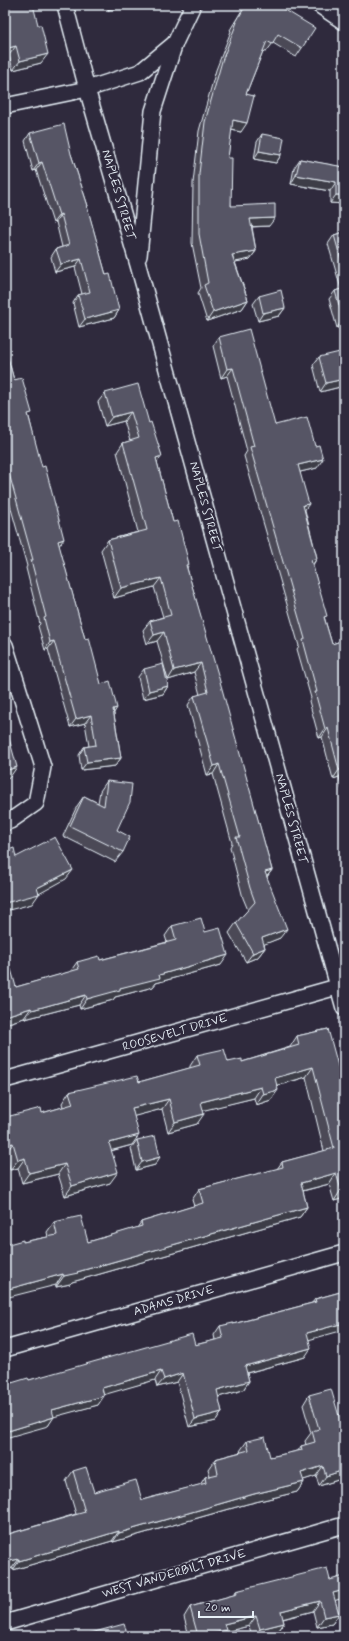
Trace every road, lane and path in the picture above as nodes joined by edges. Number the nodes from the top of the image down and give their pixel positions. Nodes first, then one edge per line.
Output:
1 (65, 5) edge
2 (193, 5) edge
3 (320, 5) edge
4 (344, 22) edge
5 (175, 43) junction
6 (87, 89) junction
7 (5, 106) edge
8 (138, 265) junction
9 (5, 645) edge
10 (5, 823) edge
11 (341, 986) edge
12 (344, 1008) edge
13 (5, 1080) edge
14 (344, 1253) edge
15 (5, 1349) edge
16 (344, 1525) edge
17 (5, 1623) edge

1 - 6 street, NAPLES STREET
2 - 5 street
3 - 4 street
5 - 6 street
5 - 8 street
6 - 7 street
6 - 8 street, NAPLES STREET
8 - 11 street, NAPLES STREET
9 - 10 street
11 - 12 street, NAPLES STREET
11 - 13 street, ROOSEVELT DRIVE
14 - 15 street, ADAMS DRIVE
16 - 17 street, WEST VANDERBILT DRIVE

